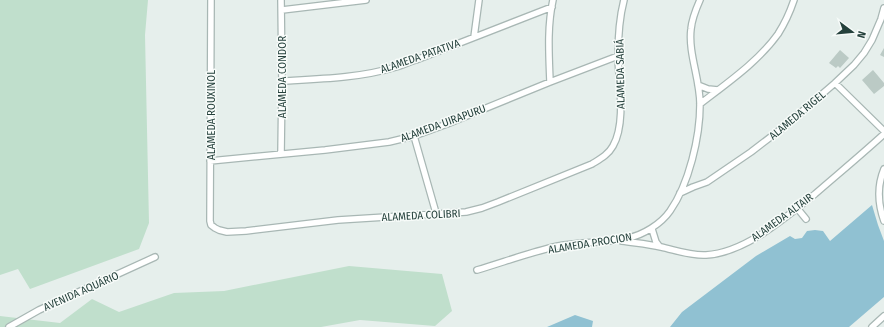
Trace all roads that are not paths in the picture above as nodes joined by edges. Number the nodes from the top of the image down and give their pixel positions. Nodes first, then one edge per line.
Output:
1 (212, 0) edge
2 (281, 0) edge
3 (354, 0) edge
4 (366, 0) edge
5 (479, 0) edge
6 (553, 0) edge
7 (624, 0) edge
8 (700, 0) edge
9 (794, 0) edge
10 (552, 7) junction
11 (884, 8) edge
12 (282, 10) junction
13 (474, 37) junction
14 (618, 56) junction
15 (282, 81) junction
16 (550, 82) junction
17 (835, 83) junction
18 (698, 86) junction
19 (719, 90) junction
20 (700, 104) junction
21 (884, 133) edge
22 (414, 136) junction
23 (612, 147) joint
24 (281, 154) junction
25 (210, 161) junction
26 (884, 169) edge
27 (680, 193) junction
28 (797, 208) junction
29 (436, 214) junction
30 (806, 219) dead end
31 (884, 221) edge
32 (215, 228) joint
33 (652, 229) junction
34 (614, 240) junction
35 (660, 246) junction
36 (155, 257) dead end
37 (477, 270) dead end
38 (882, 320) edge
39 (9, 327) edge
40 (872, 327) edge

1 - 25 street, ALAMEDA ROUXINOL
2 - 12 street, ALAMEDA CONDOR
3 - 4 street
3 - 12 street
5 - 13 street
6 - 10 street
7 - 14 street, ALAMEDA SABIÁ
8 - 18 street, ALAMEDA PROCION
9 - 19 street
10 - 13 street, ALAMEDA PATATIVA
10 - 16 street
11 - 17 street, ALAMEDA RIGEL
12 - 15 street, ALAMEDA CONDOR
13 - 15 street, ALAMEDA PATATIVA
14 - 16 street, ALAMEDA UIRAPURU
14 - 23 street, ALAMEDA SABIÁ
15 - 24 street, ALAMEDA CONDOR
16 - 22 street, ALAMEDA UIRAPURU
17 - 21 street
17 - 27 street, ALAMEDA RIGEL
18 - 19 street
18 - 20 street, ALAMEDA PROCION
19 - 20 street
20 - 27 street, ALAMEDA PROCION
21 - 28 street, ALAMEDA ALTAIR
22 - 24 street, ALAMEDA UIRAPURU
22 - 29 street
23 - 29 street, ALAMEDA COLIBRI
24 - 25 street, ALAMEDA UIRAPURU
25 - 32 street, ALAMEDA ROUXINOL
26 - 31 street
27 - 33 street, ALAMEDA PROCION
28 - 30 street
28 - 35 street, ALAMEDA ALTAIR
29 - 32 street, ALAMEDA COLIBRI
33 - 34 street, ALAMEDA PROCION
33 - 35 street
34 - 35 street, ALAMEDA ALTAIR
34 - 37 street, ALAMEDA PROCION
36 - 39 street, AVENIDA AQUÁRIO
38 - 40 street

